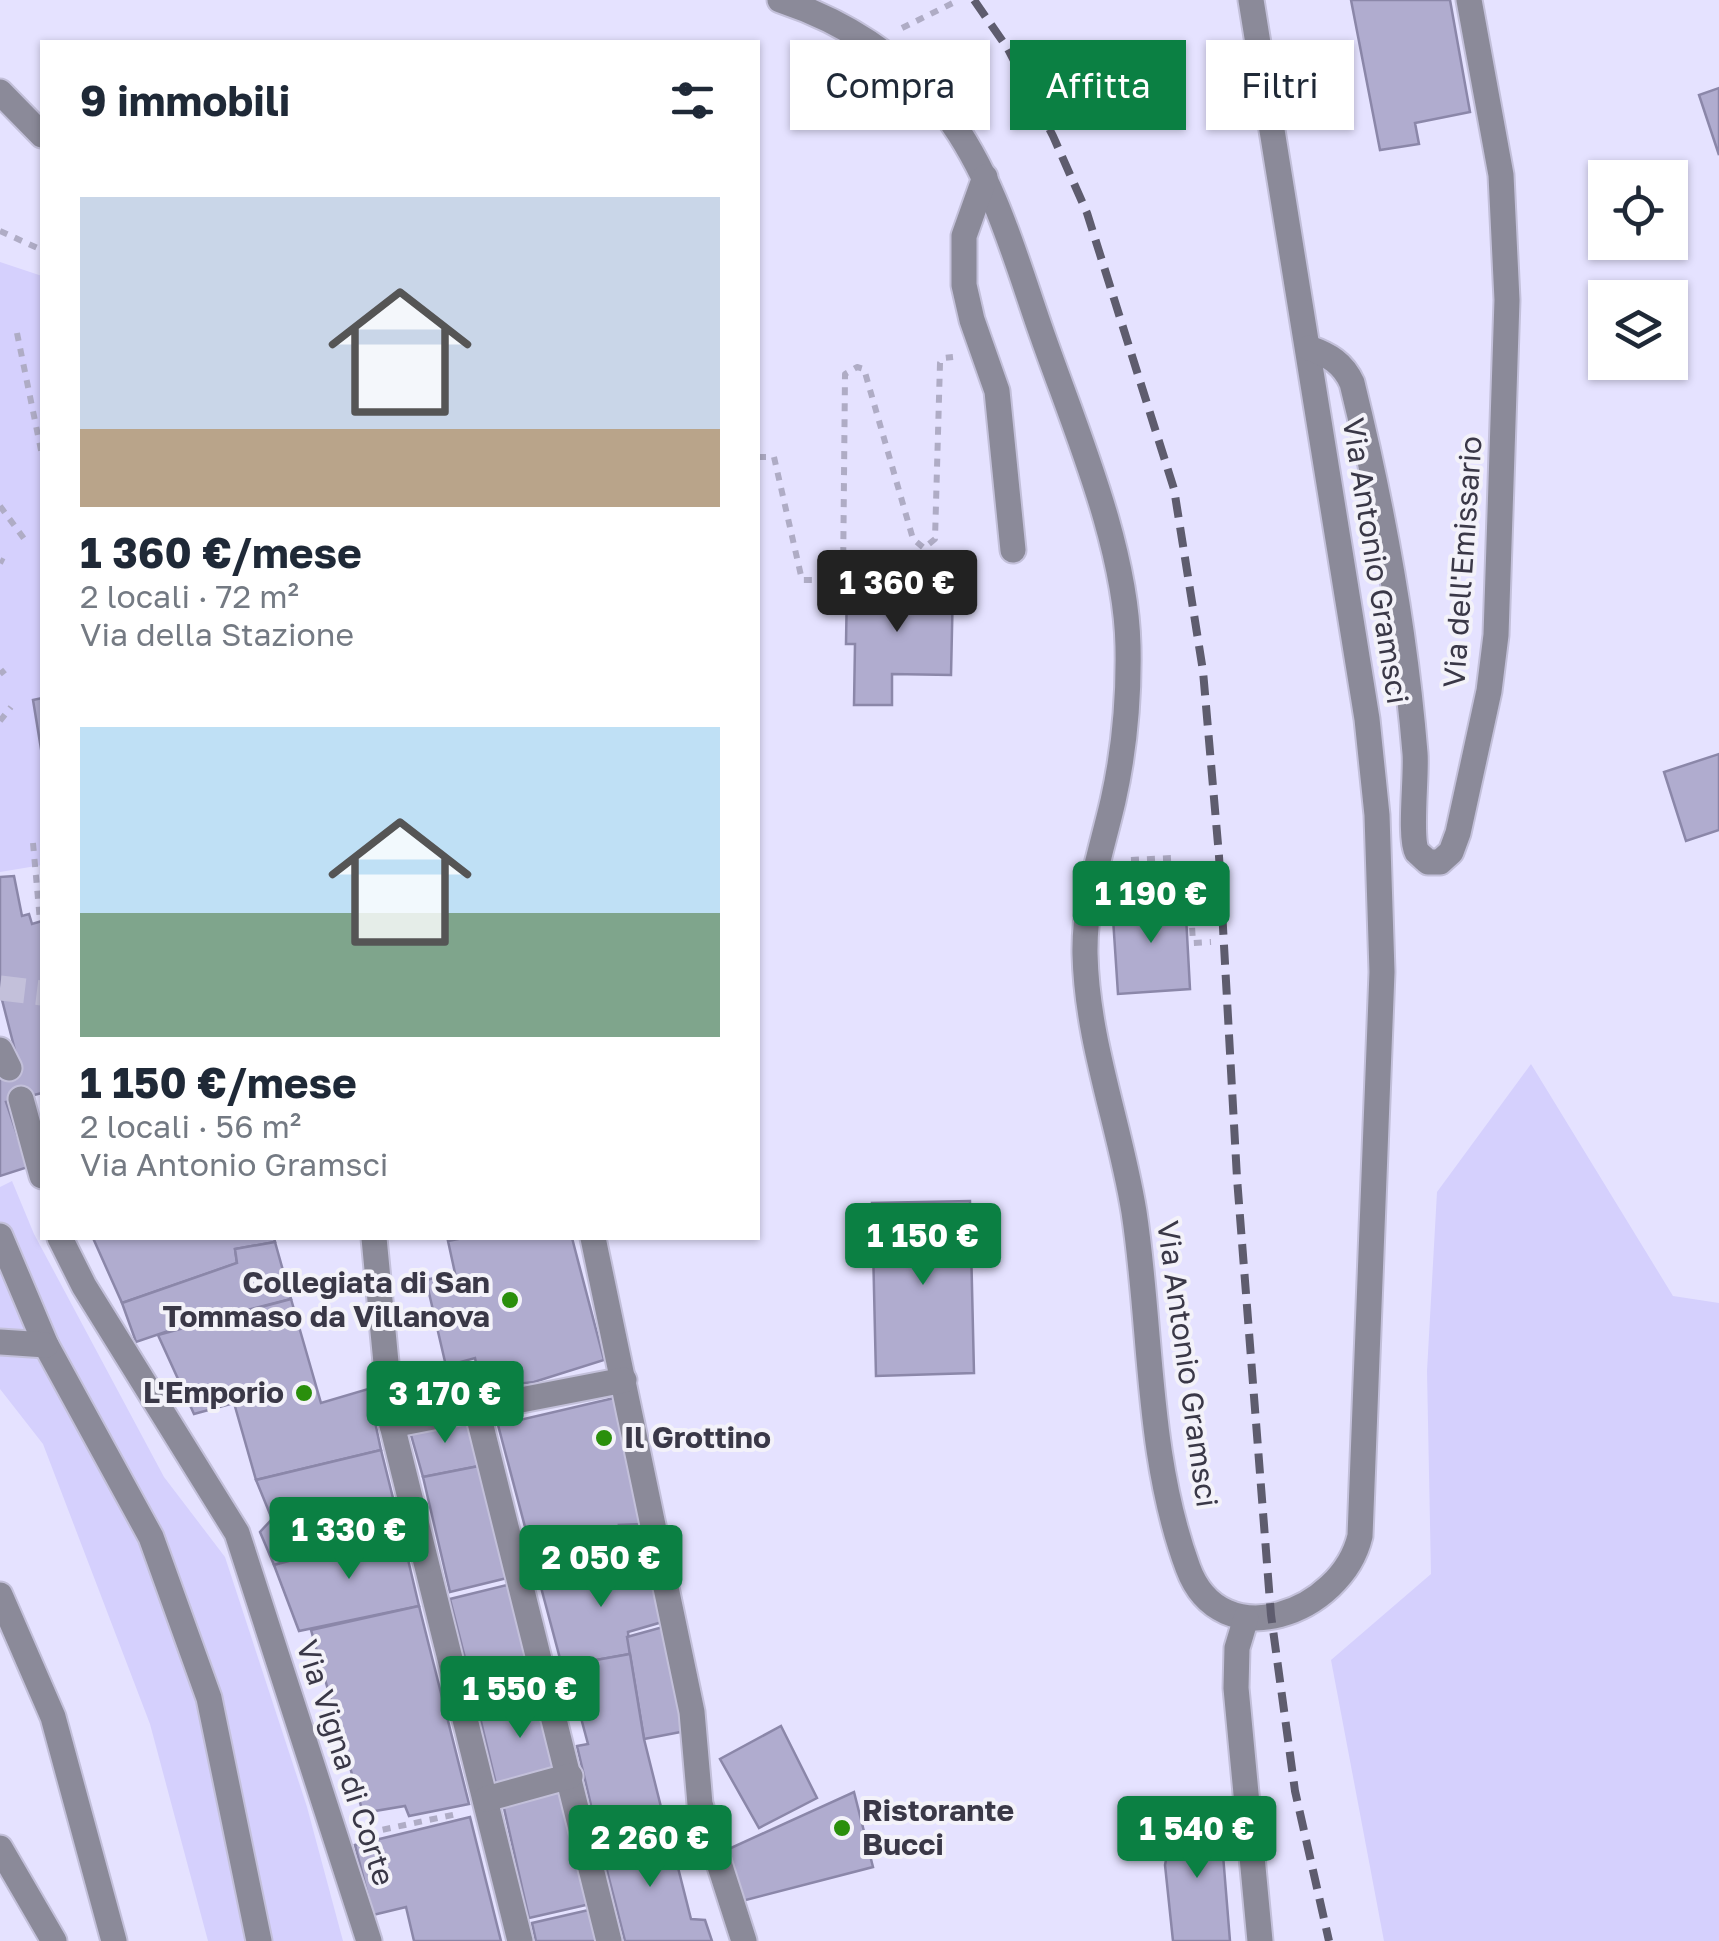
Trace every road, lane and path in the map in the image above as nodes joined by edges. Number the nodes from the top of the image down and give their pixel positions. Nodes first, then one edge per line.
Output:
1 (780, 0) edge
2 (959, 0) edge
3 (1251, 0) edge
4 (1469, 0) edge
5 (866, 40) edge
6 (877, 40) edge
7 (0, 92) edge
8 (954, 130) edge
9 (40, 133) edge
10 (985, 177) junction
11 (0, 231) edge
12 (40, 249) edge
13 (18, 333) dead end
14 (1308, 348) junction
15 (960, 360) dead end
16 (40, 445) edge
17 (760, 457) edge
18 (0, 506) edge
19 (24, 540) dead end
20 (1013, 550) dead end
21 (11, 706) dead end
22 (0, 722) edge
23 (33, 844) dead end
24 (1116, 861) dead end
25 (40, 921) edge
26 (1211, 942) dead end
27 (20, 1099) dead end
28 (40, 1169) edge
29 (0, 1236) edge
30 (61, 1240) edge
31 (374, 1240) edge
32 (593, 1240) edge
33 (0, 1342) edge
34 (46, 1345) junction
35 (624, 1380) junction
36 (476, 1410) junction
37 (392, 1425) junction
38 (0, 1595) edge
39 (1246, 1618) junction
40 (570, 1776) junction
41 (487, 1803) junction
42 (376, 1831) dead end
43 (0, 1848) edge
44 (54, 1941) edge
45 (114, 1941) edge
46 (259, 1941) edge
47 (369, 1941) edge
48 (520, 1941) edge
49 (609, 1941) edge
50 (744, 1941) edge
51 (1260, 1941) edge

1 - 5 street, Via Antonio Gramsci
2 - 6 path
3 - 14 street, Via Antonio Gramsci
4 - 14 street, Via dell'Emissario
7 - 9 street
8 - 10 street, Via Antonio Gramsci
10 - 20 street
10 - 39 street, Via Antonio Gramsci
11 - 12 path
13 - 16 path
14 - 39 street, Via Antonio Gramsci
15 - 17 path
18 - 19 path
21 - 22 path
23 - 25 path
24 - 26 path
27 - 28 street
29 - 34 street
30 - 47 street, Via Vigna di Corte
31 - 37 street
32 - 35 street
33 - 34 street
34 - 46 street
35 - 36 street
35 - 50 street
36 - 37 street
36 - 40 street
37 - 41 street
38 - 45 street
39 - 51 street
40 - 41 street
40 - 49 street
41 - 42 path
41 - 48 street
43 - 44 street

